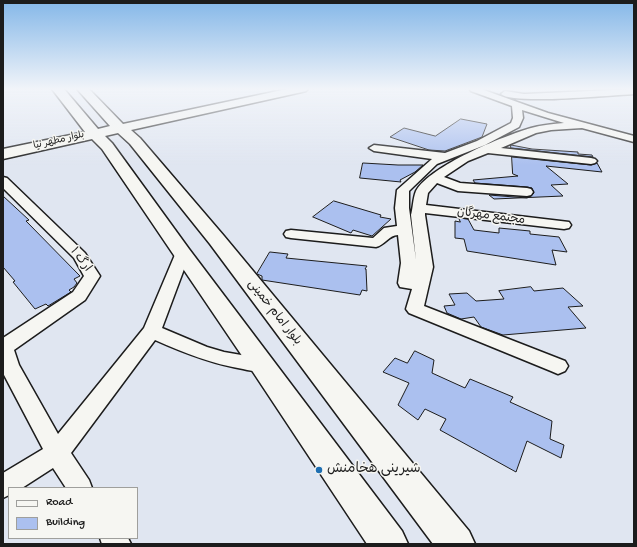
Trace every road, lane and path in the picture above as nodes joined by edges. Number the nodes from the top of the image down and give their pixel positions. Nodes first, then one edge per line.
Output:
1 (89, 115) edge
2 (97, 115) edge
3 (160, 115) edge
4 (179, 115) edge
5 (518, 115) edge
6 (554, 115) edge
7 (568, 115) edge
8 (515, 126) junction
9 (582, 126) junction
10 (105, 128) junction
11 (533, 131) junction
12 (634, 132) edge
13 (634, 139) edge
14 (3, 145) edge
15 (374, 148) dead end
16 (485, 150) junction
17 (3, 154) edge
18 (446, 157) junction
19 (591, 161) dead end
20 (435, 178) junction
21 (3, 181) edge
22 (527, 192) dead end
23 (419, 208) junction
24 (564, 225) dead end
25 (405, 230) junction
26 (291, 234) dead end
27 (182, 253) junction
28 (421, 286) junction
29 (152, 331) junction
30 (4, 346) edge
31 (264, 364) junction
32 (558, 366) dead end
33 (57, 453) junction
34 (3, 486) edge
35 (79, 487) edge
36 (389, 544) edge
37 (456, 544) edge

1 - 10 main road, بلوار امام خمینی
2 - 10 main road, بلوار امام خمینی
3 - 10 main road, بلوار مطهر نیا
4 - 10 main road
5 - 8 street
6 - 9 street
7 - 12 street
8 - 11 street
8 - 18 street
9 - 11 street
9 - 13 street
10 - 14 main road, بلوار مطهر نیا
10 - 17 main road, بلوار مطهر نیا
10 - 27 main road, بلوار امام خمینی
10 - 37 main road, بلوار امام خمینی
11 - 16 street
15 - 18 street
16 - 19 street
16 - 20 street
18 - 25 street
20 - 22 street
20 - 23 street
21 - 30 street, ارگ ۱
23 - 24 street, مجتمع مهرگان
23 - 28 street
25 - 26 street
25 - 28 street
27 - 29 street
27 - 31 main road, بلوار امام خمینی
28 - 32 street
29 - 31 street
29 - 33 street
30 - 33 street
31 - 36 main road, بلوار امام خمینی
33 - 34 street
33 - 35 street

